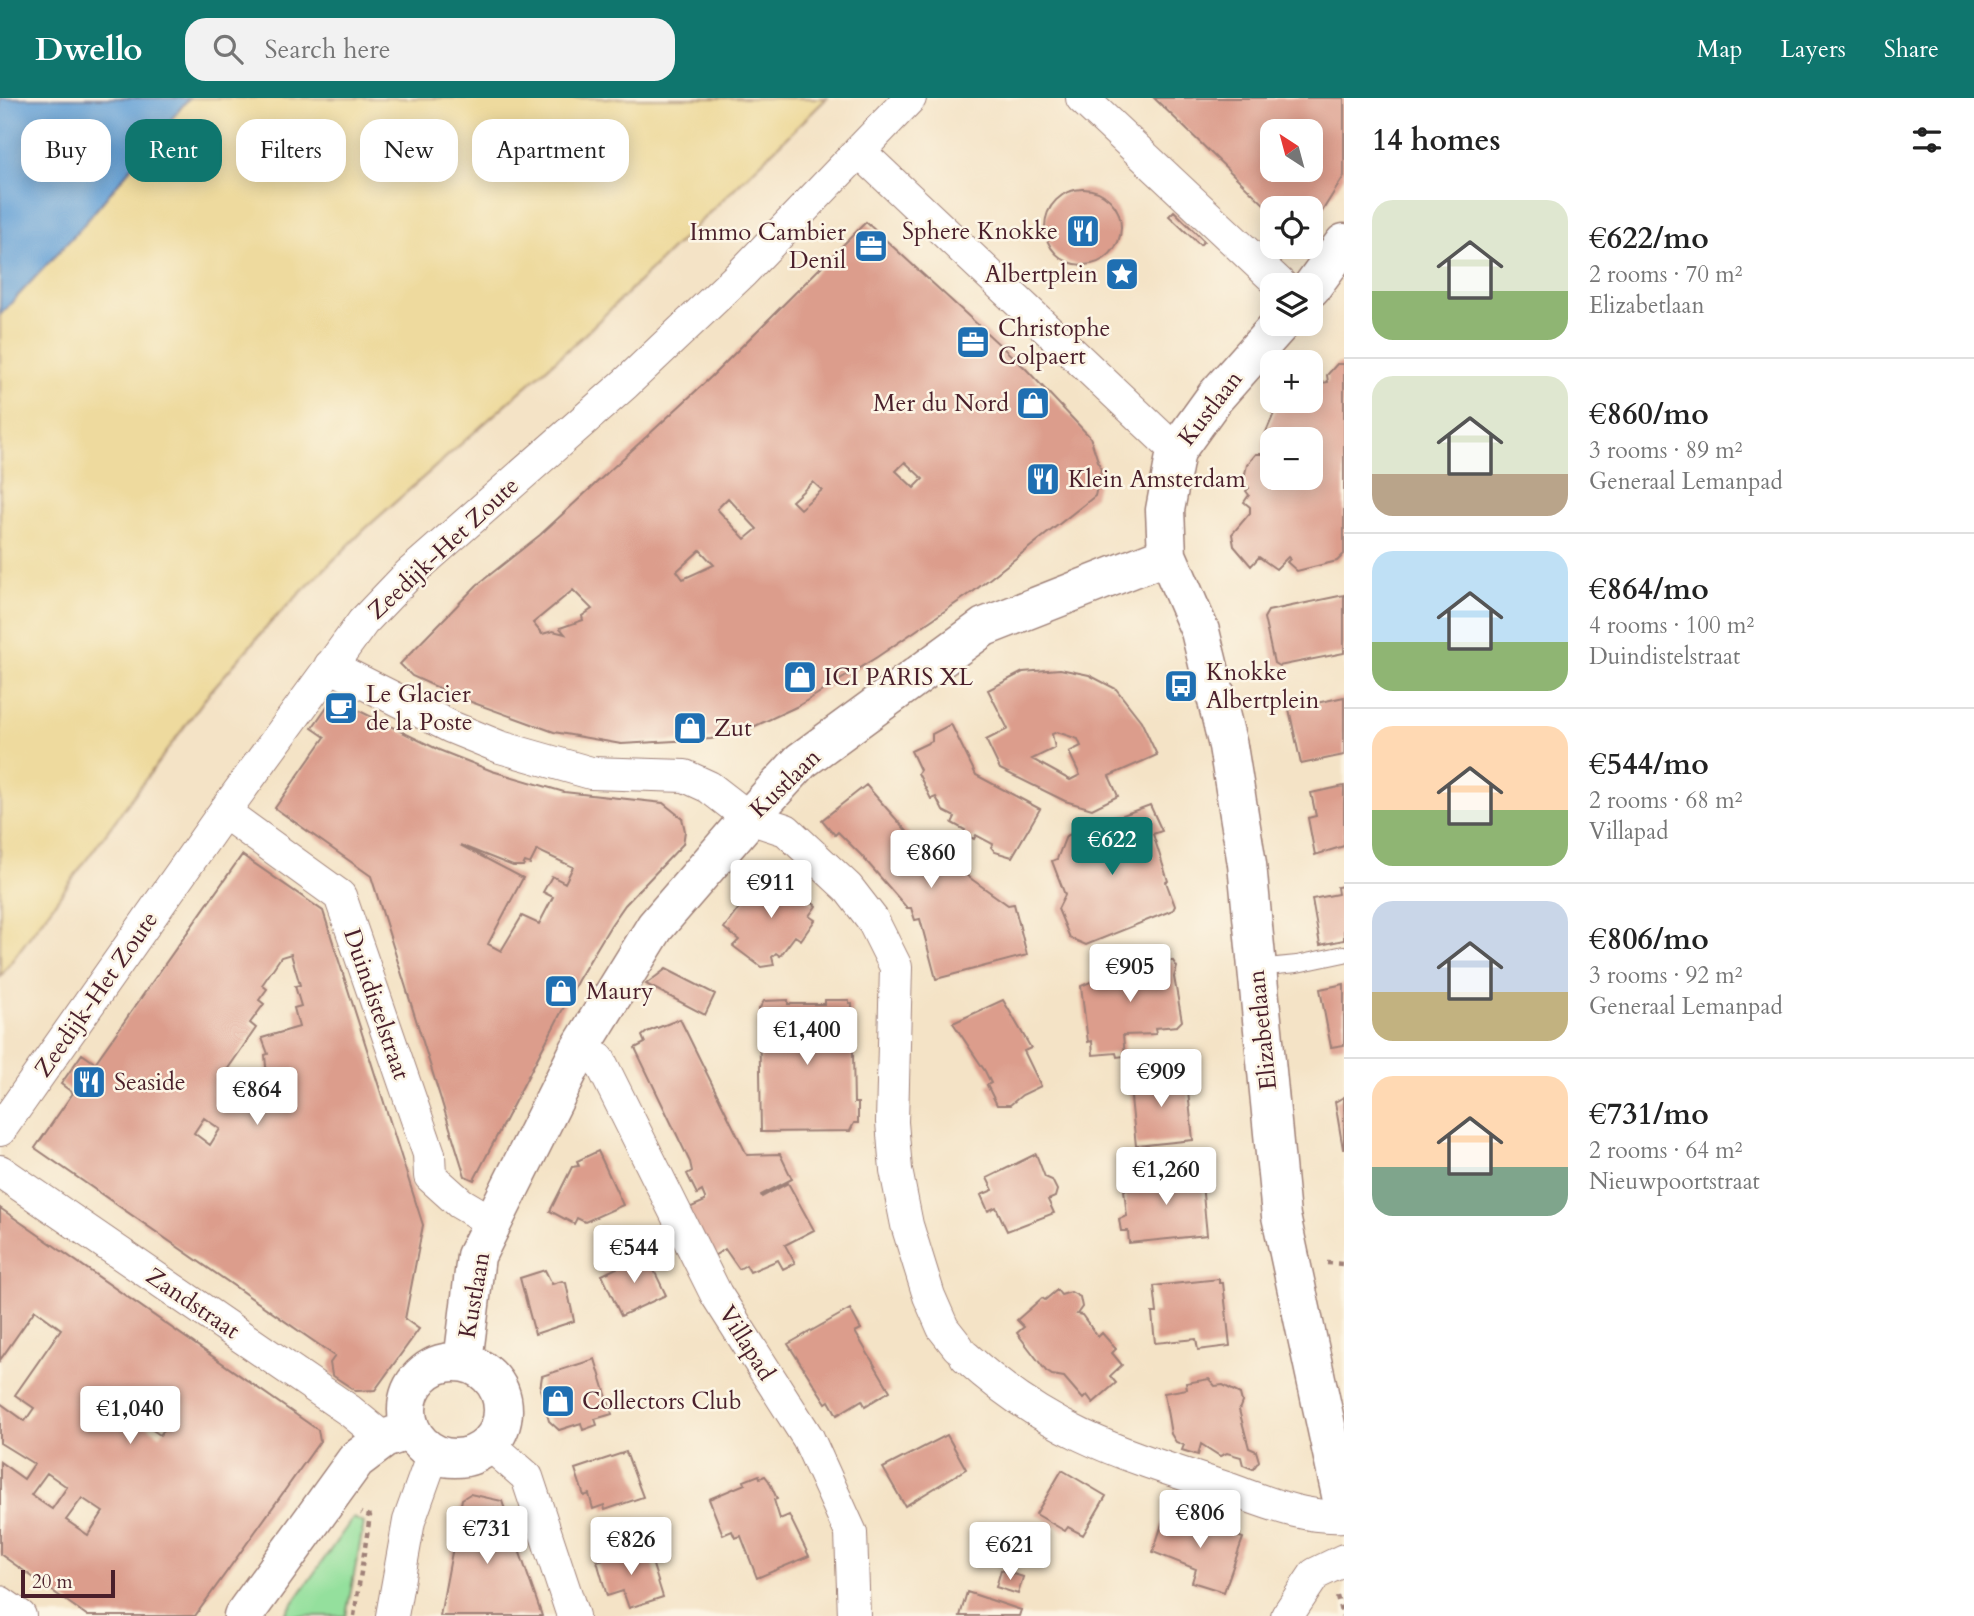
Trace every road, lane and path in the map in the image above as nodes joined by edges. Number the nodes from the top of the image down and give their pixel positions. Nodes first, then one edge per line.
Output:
1 (910, 98) edge
2 (1082, 98) edge
3 (859, 151) junction
4 (1344, 243) edge
5 (1268, 273) edge
6 (1322, 273) edge
7 (1269, 336) edge
8 (1177, 451) junction
9 (1167, 555) junction
10 (330, 666) junction
11 (224, 812) junction
12 (748, 818) junction
13 (1344, 954) edge
14 (1256, 968) junction
15 (579, 1050) junction
16 (0, 1130) edge
17 (0, 1171) edge
18 (492, 1222) junction
19 (463, 1362) junction
20 (409, 1441) junction
21 (489, 1444) junction
22 (1344, 1509) edge
23 (354, 1511) dead end
24 (1344, 1516) edge
25 (1344, 1560) edge
26 (0, 1602) edge
27 (20, 1616) edge
28 (243, 1616) edge
29 (354, 1616) edge
30 (392, 1616) edge
31 (573, 1616) edge
32 (854, 1616) edge
33 (1287, 1616) edge

1 - 3 street, Zeedijk-Het Zoute
2 - 5 street
3 - 8 street
3 - 10 street, Zeedijk-Het Zoute
4 - 6 street
7 - 8 street, Kustlaan
8 - 9 street, Kustlaan
9 - 12 street, Kustlaan
9 - 14 street, Elizabetlaan
10 - 11 street, Zeedijk-Het Zoute
10 - 12 street
11 - 16 street, Zeedijk-Het Zoute
11 - 18 street, Duindistelstraat
12 - 15 street, Kustlaan
12 - 24 street
13 - 14 lane
14 - 22 street, Elizabetlaan
15 - 18 street, Kustlaan
15 - 32 street, Villapad
17 - 20 street, Zandstraat
18 - 19 street, Kustlaan
19 - 20 street
19 - 21 street
20 - 21 street
20 - 28 street
20 - 30 street
21 - 31 street
23 - 29 path
25 - 33 street
26 - 27 street

